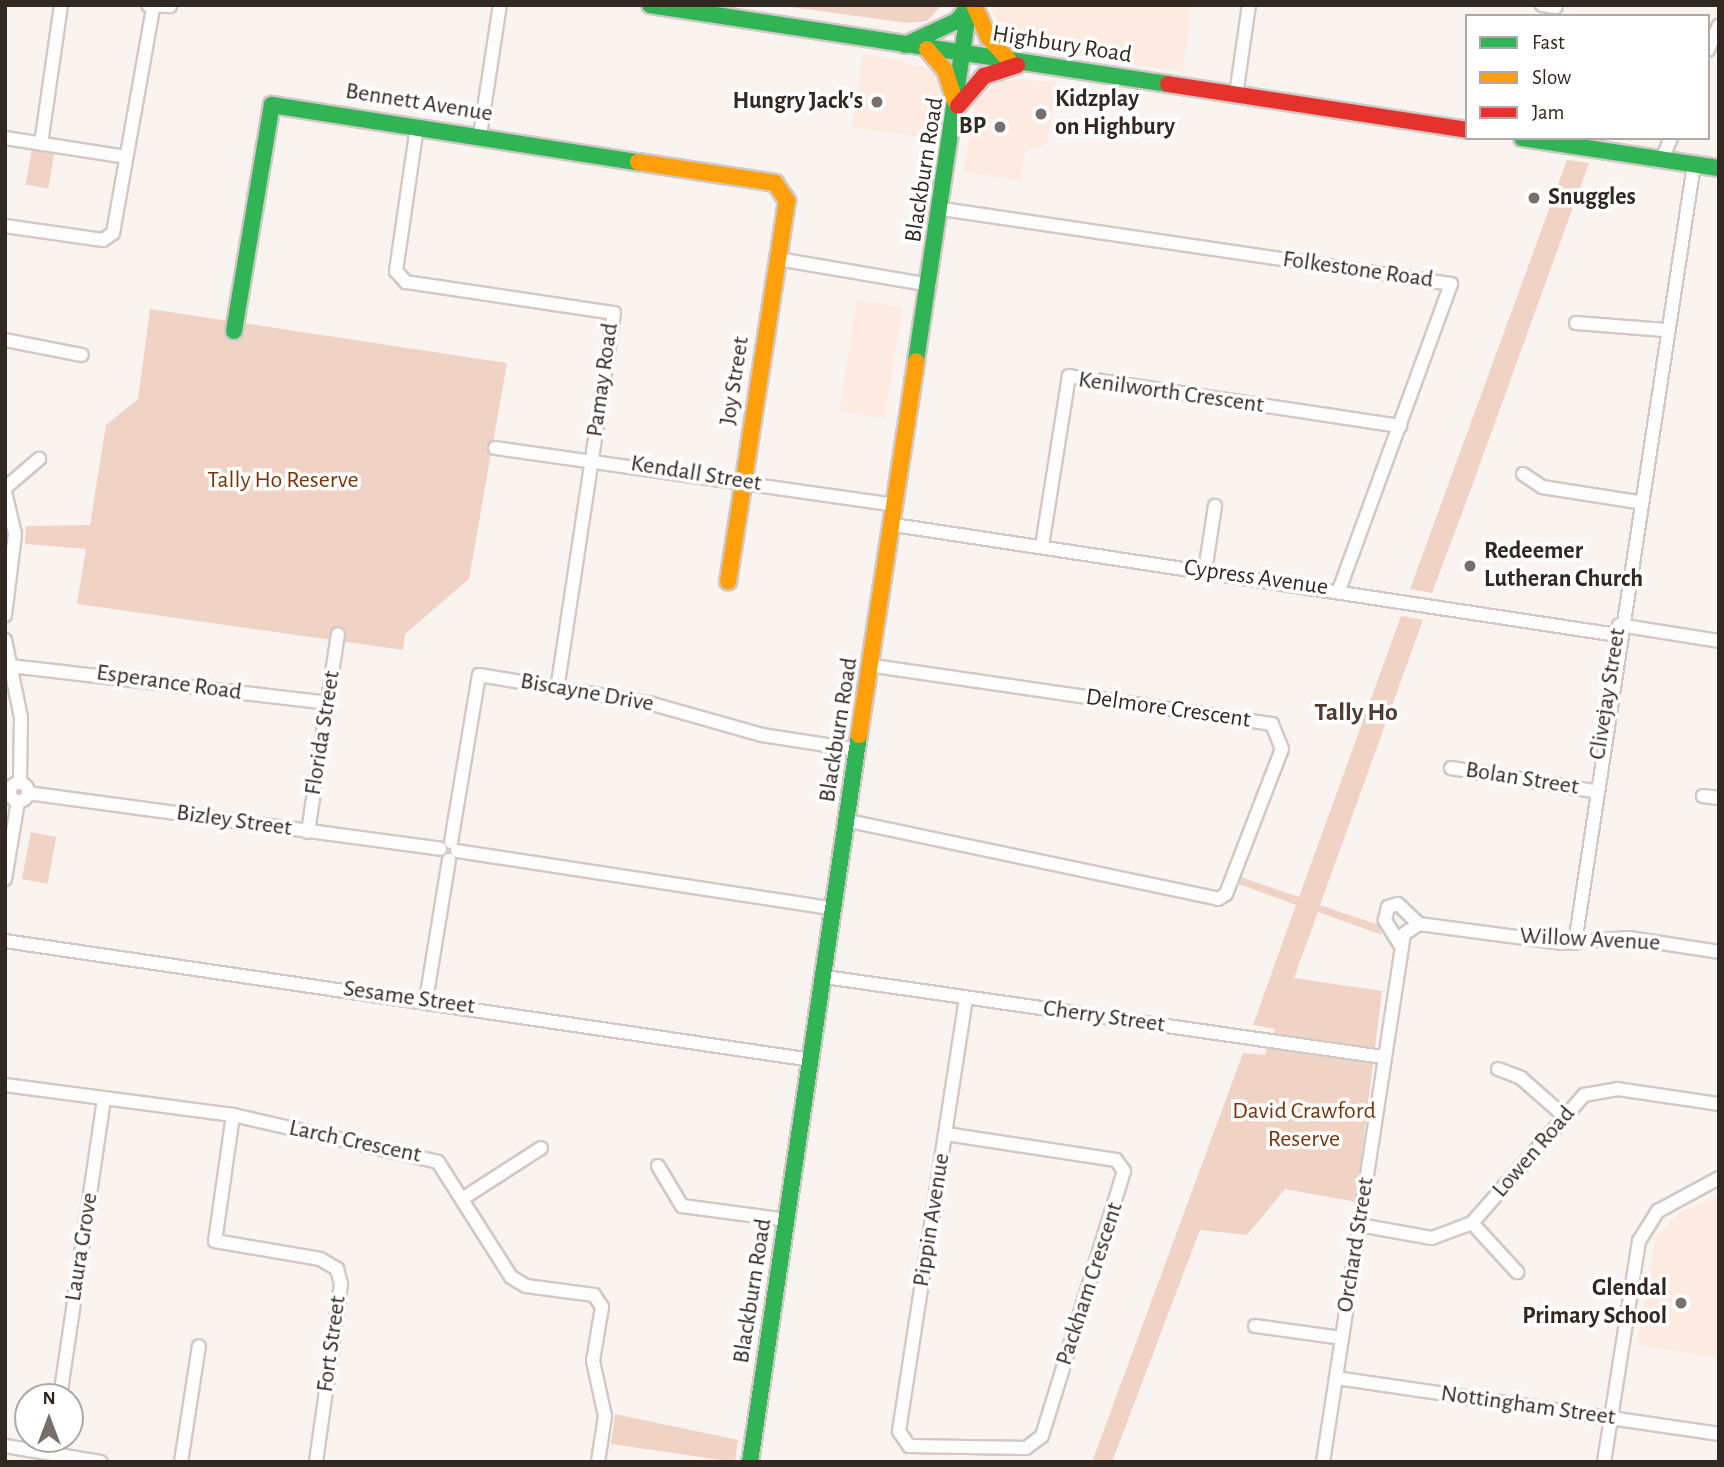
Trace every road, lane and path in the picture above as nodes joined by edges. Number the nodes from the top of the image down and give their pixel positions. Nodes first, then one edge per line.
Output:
1 (61, 5) edge
2 (500, 5) edge
3 (650, 5) edge
4 (971, 5) edge
5 (1249, 5) edge
6 (1542, 5) edge
7 (150, 6) edge
8 (170, 6) edge
9 (1555, 9) edge
10 (1718, 28) edge
11 (905, 45) junction
12 (1710, 46) edge
13 (928, 49) junction
14 (964, 54) junction
15 (1017, 62) junction
16 (1236, 95) junction
17 (957, 111) junction
18 (417, 127) junction
19 (1465, 130) edge
20 (480, 135) junction
21 (5, 138) edge
22 (1535, 140) edge
23 (1670, 140) edge
24 (41, 144) junction
25 (126, 157) junction
26 (1662, 159) junction
27 (1689, 164) junction
28 (1719, 168) edge
29 (785, 189) joint
30 (942, 209) junction
31 (5, 226) edge
32 (778, 259) junction
33 (930, 285) junction
34 (1576, 323) dead end
35 (1665, 330) junction
36 (234, 331) dead end
37 (5, 340) edge
38 (82, 355) dead end
39 (1400, 426) junction
40 (495, 448) dead end
41 (39, 459) dead end
42 (592, 461) junction
43 (1523, 474) dead end
44 (742, 482) junction
45 (5, 490) edge
46 (1638, 502) junction
47 (896, 505) junction
48 (1215, 506) dead end
49 (894, 525) junction
50 (1042, 546) junction
51 (1206, 571) junction
52 (728, 581) dead end
53 (1339, 590) junction
54 (6, 600) edge
55 (5, 614) edge
56 (1618, 630) junction
57 (338, 634) dead end
58 (5, 640) edge
59 (1719, 641) edge
60 (10, 666) junction
61 (872, 666) junction
62 (557, 688) junction
63 (328, 703) junction
64 (859, 750) junction
65 (1451, 768) dead end
66 (16, 791) edge
67 (1593, 791) junction
68 (1703, 796) dead end
69 (1719, 798) edge
70 (849, 821) junction
71 (308, 832) junction
72 (449, 850) junction
73 (5, 879) edge
74 (835, 909) junction
75 (1419, 924) junction
76 (5, 941) edge
77 (1574, 943) junction
78 (1401, 946) junction
79 (1719, 952) edge
80 (825, 977) junction
81 (966, 999) junction
82 (426, 1000) junction
83 (1383, 1057) junction
84 (812, 1060) junction
85 (1498, 1069) dead end
86 (5, 1085) edge
87 (104, 1098) junction
88 (1719, 1104) edge
89 (233, 1115) junction
90 (1563, 1115) junction
91 (946, 1133) junction
92 (541, 1148) dead end
93 (658, 1166) dead end
94 (1719, 1178) edge
95 (462, 1199) junction
96 (787, 1220) junction
97 (1472, 1223) junction
98 (1359, 1226) junction
99 (1517, 1272) dead end
100 (1255, 1326) dead end
101 (1342, 1338) junction
102 (200, 1346) dead end
103 (1336, 1378) junction
104 (62, 1383) edge
105 (1611, 1419) junction
106 (1719, 1434) edge
107 (902, 1442) joint
108 (5, 1446) edge
109 (51, 1454) joint
110 (101, 1462) edge
111 (181, 1462) edge
112 (316, 1462) edge
113 (598, 1462) edge
114 (750, 1462) edge
115 (1322, 1462) edge
116 (1604, 1462) edge

1 - 24 street
2 - 20 street
3 - 11 main road, Highbury Road
4 - 11 main road
4 - 14 main road, Blackburn Road
4 - 15 main road
5 - 16 street
6 - 9 street
7 - 8 street
7 - 25 street
10 - 12 street
11 - 13 main road, Highbury Road
13 - 14 main road, Highbury Road
13 - 17 main road
14 - 15 main road, Highbury Road
14 - 17 main road, Blackburn Road
15 - 16 main road, Highbury Road
15 - 17 main road
16 - 19 main road, Highbury Road
17 - 30 main road, Blackburn Road
18 - 20 main road, Bennett Avenue
18 - 36 main road, Bennett Avenue
18 - 42 street, Pamay Road
20 - 29 main road, Bennett Avenue
21 - 24 street
22 - 26 main road
23 - 26 street
24 - 25 street
25 - 31 street
26 - 27 main road
27 - 28 main road
27 - 35 street, Clivejay Street
29 - 32 main road, Joy Street
30 - 33 main road, Blackburn Road
30 - 39 street, Folkestone Road
32 - 33 street
32 - 44 main road, Joy Street
33 - 47 main road, Blackburn Road
34 - 35 street
35 - 46 street, Clivejay Street
37 - 38 street
39 - 50 street, Kenilworth Crescent
39 - 53 street, Folkestone Road
40 - 42 street, Kendall Street
41 - 45 street
42 - 44 street, Kendall Street
42 - 62 street, Pamay Road
43 - 46 street
44 - 47 street, Kendall Street
44 - 52 main road, Joy Street
45 - 54 street
46 - 56 street, Clivejay Street
47 - 49 main road, Blackburn Road
48 - 51 street
49 - 50 street, Cypress Avenue
49 - 61 main road, Blackburn Road
50 - 51 street, Cypress Avenue
51 - 53 street, Cypress Avenue
53 - 56 street, Cypress Avenue
54 - 55 street
56 - 59 street, Cypress Avenue
56 - 67 street, Clivejay Street
57 - 63 street, Florida Street
58 - 60 street
60 - 63 street, Esperance Road
60 - 66 street
61 - 64 main road, Blackburn Road
61 - 70 street, Delmore Crescent
62 - 64 street, Biscayne Drive
62 - 72 street, Biscayne Drive
63 - 71 street, Florida Street
64 - 70 main road, Blackburn Road
65 - 67 street, Bolan Street
66 - 71 street, Bizley Street
66 - 73 street
67 - 77 street, Clivejay Street
68 - 69 street
70 - 74 main road, Blackburn Road
71 - 72 street, Bizley Street
72 - 74 street, Bizley Street
72 - 82 street
74 - 80 main road, Blackburn Road
75 - 77 street, Willow Avenue
75 - 78 street
75 - 78 street
76 - 82 street, Sesame Street
77 - 79 street, Willow Avenue
78 - 83 street, Orchard Street
80 - 81 street, Cherry Street
80 - 84 main road, Blackburn Road
81 - 83 street, Cherry Street
81 - 91 street, Pippin Avenue
82 - 84 street, Sesame Street
83 - 98 street, Orchard Street
84 - 96 main road, Blackburn Road
85 - 90 street
86 - 87 street, Larch Crescent
87 - 89 street, Larch Crescent
87 - 104 street, Laura Grove
88 - 90 street, Lowen Road
89 - 95 street, Larch Crescent
89 - 112 street, Fort Street
90 - 97 street, Lowen Road
91 - 107 street, Pippin Avenue
91 - 107 street, Packham Crescent
92 - 95 street
93 - 96 street
94 - 105 street
95 - 113 street, Larch Crescent
96 - 114 main road, Blackburn Road
97 - 98 street, Lowen Road
97 - 99 street
98 - 101 street, Orchard Street
100 - 101 street
101 - 103 street, Orchard Street
102 - 111 street
103 - 105 street, Nottingham Street
103 - 115 street, Orchard Street
105 - 106 street, Nottingham Street
105 - 116 street
108 - 109 street
109 - 110 street

